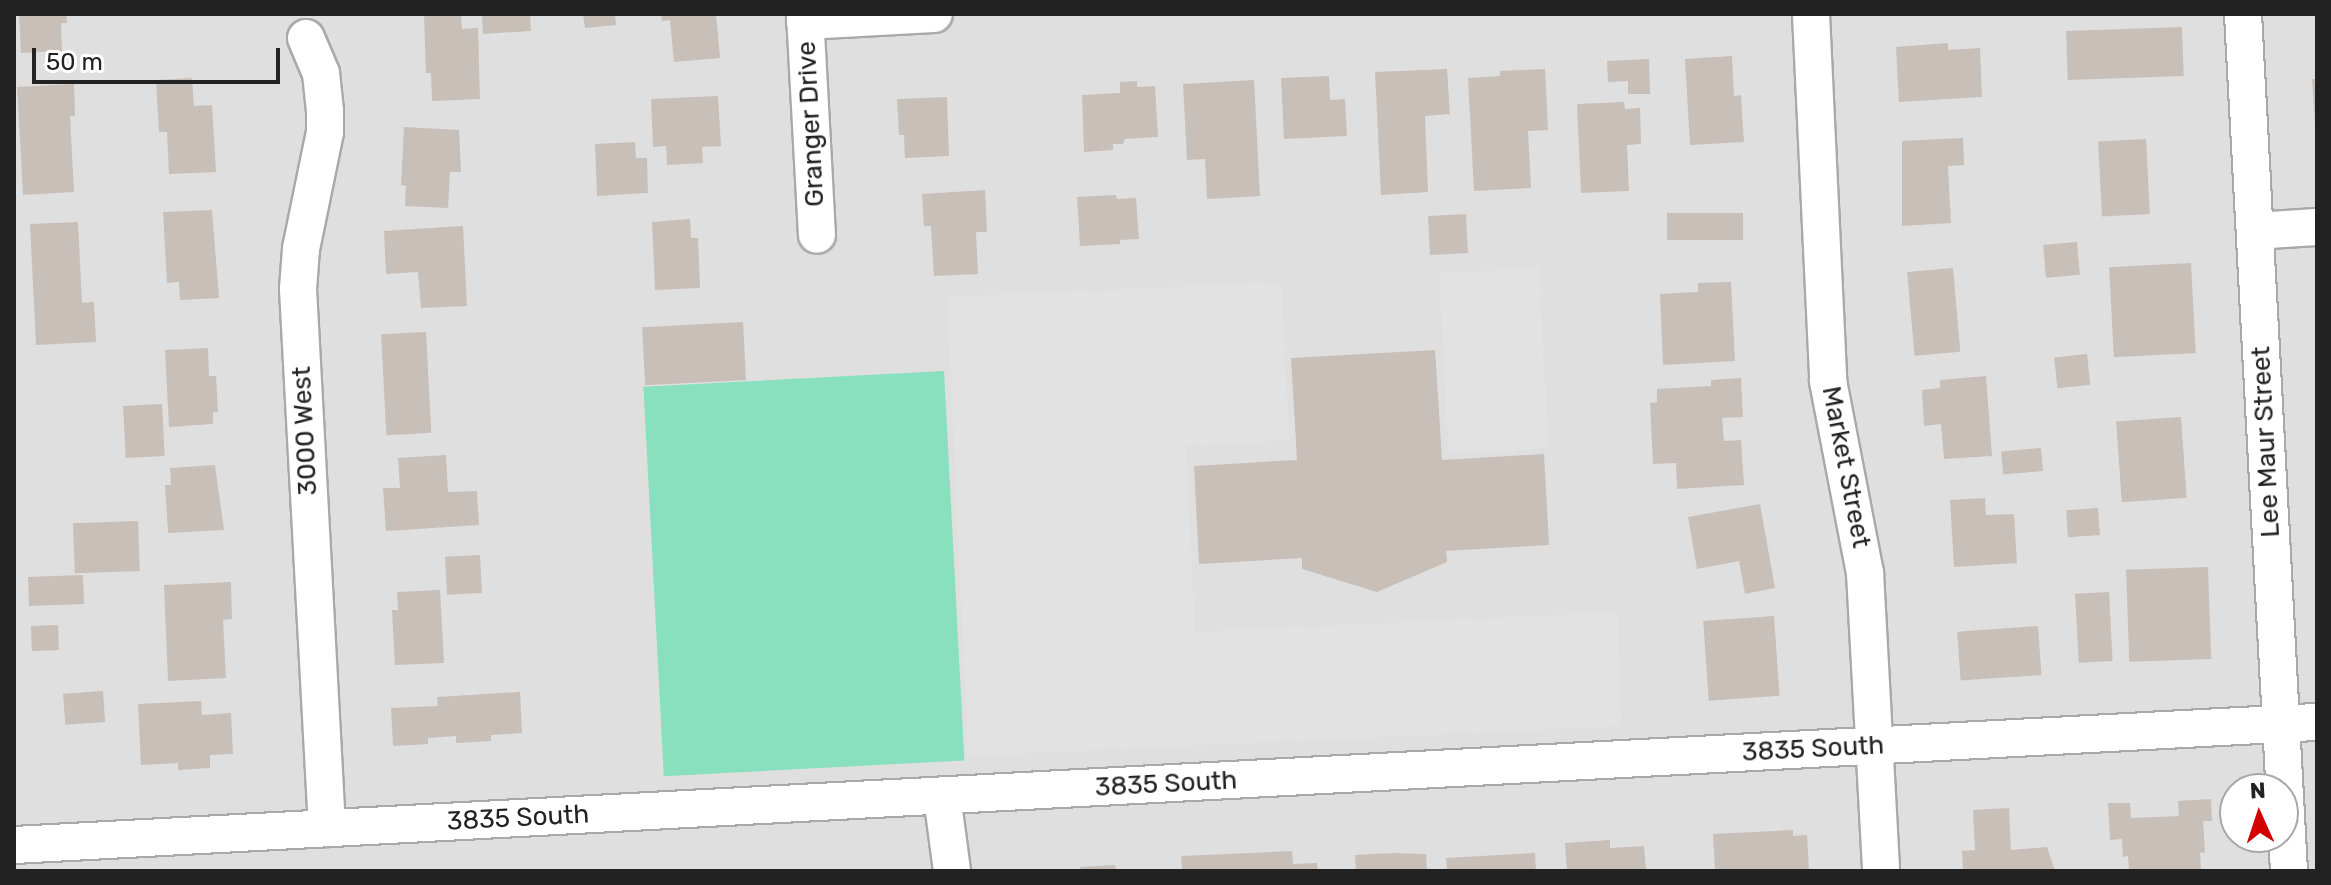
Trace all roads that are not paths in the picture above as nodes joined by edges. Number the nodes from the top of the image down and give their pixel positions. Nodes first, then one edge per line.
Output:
1 (934, 14) edge
2 (1811, 14) edge
3 (2243, 14) edge
4 (805, 17) edge
5 (306, 38) dead end
6 (2317, 227) edge
7 (2255, 231) junction
8 (817, 235) dead end
9 (2317, 722) edge
10 (2282, 724) junction
11 (1875, 746) junction
12 (942, 796) junction
13 (327, 828) junction
14 (14, 845) edge
15 (952, 871) edge
16 (1881, 871) edge
17 (2289, 871) edge

1 - 4 street
2 - 11 street, Market Street
3 - 7 street, Lee Maur Street
4 - 8 street, Granger Drive
5 - 13 street, 3000 West
6 - 7 street
7 - 10 street, Lee Maur Street
9 - 10 street, 3835 South
10 - 11 street, 3835 South
10 - 17 street, Lee Maur Street
11 - 12 street, 3835 South
11 - 16 street, Market Street
12 - 13 street, 3835 South
12 - 15 street
13 - 14 street, 3835 South

